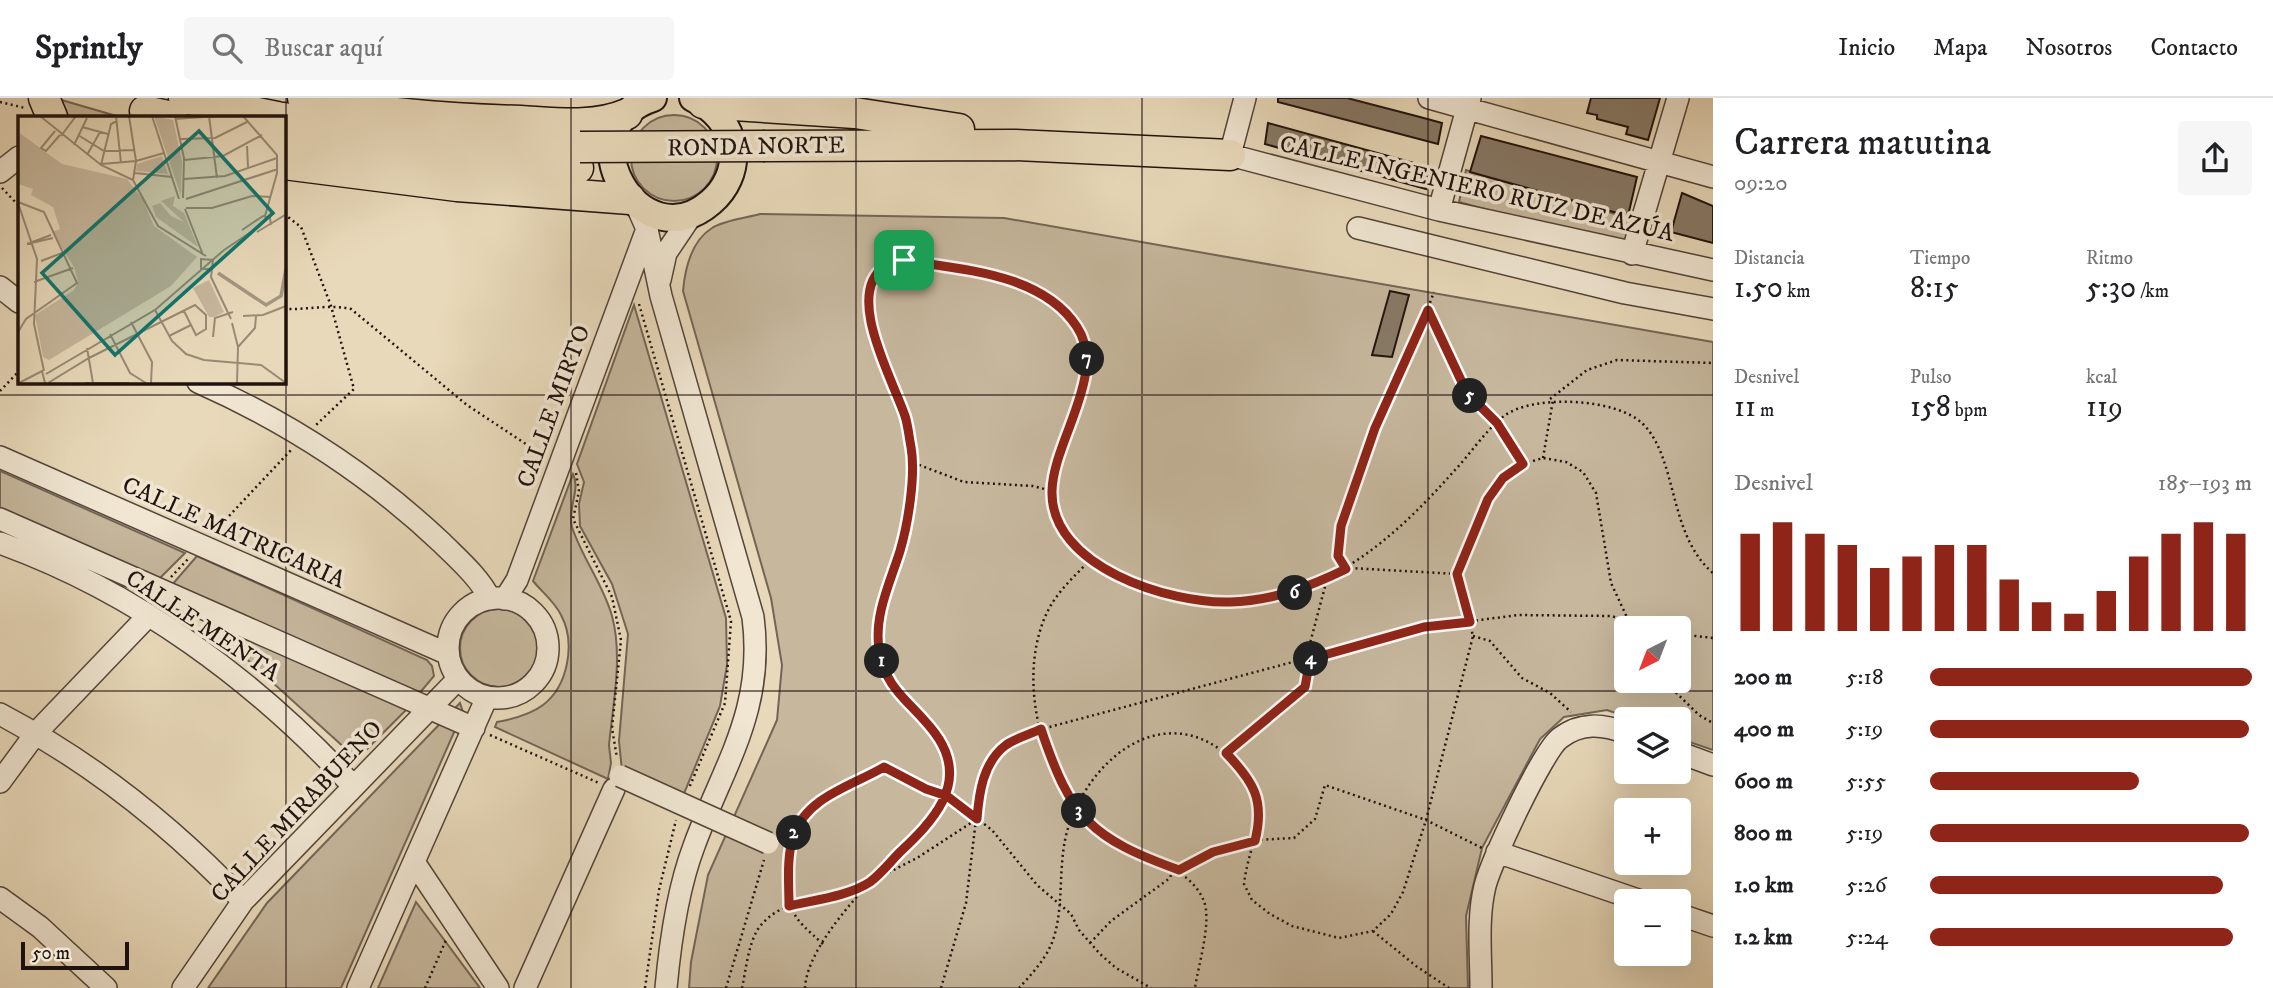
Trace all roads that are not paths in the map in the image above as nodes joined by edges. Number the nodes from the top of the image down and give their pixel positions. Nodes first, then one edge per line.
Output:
1 (184, 98) edge
2 (303, 98) edge
3 (653, 98) edge
4 (1245, 98) edge
5 (1429, 98) edge
6 (1678, 98) edge
7 (1469, 103) edge
8 (708, 104) edge
9 (627, 114) junction
10 (272, 116) edge
11 (285, 118) edge
12 (285, 141) edge
13 (1015, 145) junction
14 (1230, 155) junction
15 (579, 158) junction
16 (18, 159) edge
17 (1660, 162) junction
18 (285, 164) edge
19 (0, 172) edge
20 (1713, 177) edge
21 (633, 201) junction
22 (1439, 210) junction
23 (693, 213) junction
24 (647, 229) junction
25 (1358, 229) dead end
26 (1632, 254) junction
27 (1713, 270) edge
28 (0, 287) edge
29 (661, 296) junction
30 (18, 301) edge
31 (1713, 309) edge
32 (200, 383) edge
33 (0, 457) edge
34 (0, 519) edge
35 (0, 542) edge
36 (498, 599) junction
37 (149, 615) junction
38 (448, 654) junction
39 (458, 679) junction
40 (487, 697) junction
41 (429, 708) junction
42 (0, 714) edge
43 (474, 729) junction
44 (1614, 729) edge
45 (36, 733) junction
46 (1691, 757) edge
47 (1713, 765) edge
48 (0, 782) edge
49 (353, 786) junction
50 (768, 843) road end
51 (1497, 852) junction
52 (414, 862) junction
53 (1614, 892) edge
54 (0, 898) edge
55 (243, 901) junction
56 (1691, 918) edge
57 (1713, 926) edge
58 (106, 988) edge
59 (183, 988) edge
60 (358, 988) edge
61 (498, 988) edge
62 (525, 988) edge
63 (666, 988) edge
64 (1481, 988) edge

1 - 10 highway
2 - 9 highway
3 - 9 main road
4 - 14 street
5 - 7 street
6 - 17 street
7 - 17 street
7 - 22 street
8 - 13 highway
8 - 23 main road
9 - 21 main road
11 - 15 highway, RONDA NORTE
12 - 15 highway, RONDA NORTE
13 - 14 highway, RONDA NORTE
13 - 15 highway, RONDA NORTE, bridge
14 - 22 street, CALLE INGENIERO RUIZ DE AZÚA
16 - 19 street
17 - 20 street
17 - 26 street
18 - 21 highway
21 - 23 main road
21 - 24 street
22 - 26 street, CALLE INGENIERO RUIZ DE AZÚA
23 - 29 street
24 - 29 street
24 - 36 street, CALLE MIRTO
25 - 31 street
26 - 27 street, CALLE INGENIERO RUIZ DE AZÚA
28 - 30 street
29 - 63 street
32 - 36 street
33 - 38 street, CALLE MATRICARIA
34 - 41 street
35 - 37 street, CALLE MENTA
36 - 38 street
36 - 40 street
37 - 45 street
37 - 49 street, CALLE MENTA
38 - 39 street
39 - 40 street
39 - 41 street, CALLE MIRABUENO
40 - 43 street
41 - 43 street
41 - 49 street, CALLE MIRABUENO
42 - 45 street
43 - 52 street
44 - 51 street
45 - 48 street
45 - 55 street
46 - 47 street
49 - 55 street, CALLE MIRABUENO
50 - 62 street, bridge
51 - 53 street
51 - 64 street
52 - 60 street
52 - 61 street
54 - 58 street
55 - 59 street, CALLE MIRABUENO
56 - 57 street

